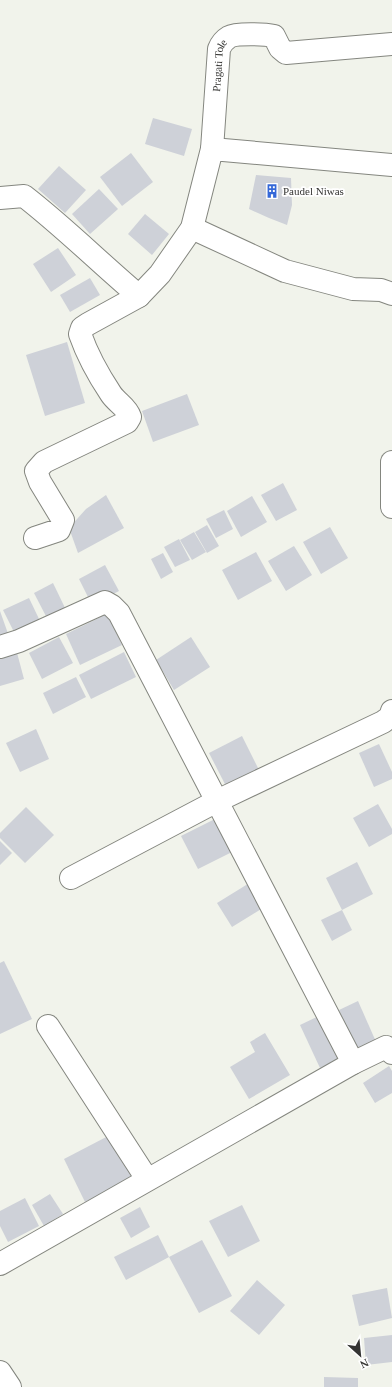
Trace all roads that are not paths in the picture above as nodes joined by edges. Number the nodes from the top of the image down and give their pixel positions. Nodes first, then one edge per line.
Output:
1 (392, 44) edge
2 (212, 149) junction
3 (392, 164) edge
4 (0, 198) edge
5 (192, 228) junction
6 (392, 294) edge
7 (138, 296) junction
8 (392, 462) edge
9 (392, 507) edge
10 (35, 538) dead end
11 (0, 647) edge
12 (392, 712) edge
13 (217, 801) junction
14 (71, 878) dead end
15 (48, 1026) dead end
16 (390, 1047) edge
17 (353, 1063) junction
18 (147, 1180) junction
19 (0, 1264) edge
20 (0, 1372) edge
21 (10, 1387) edge

1 - 2 street, Pragati Tole
2 - 3 street
2 - 5 street, Pragati Tole
4 - 7 street
5 - 6 street
5 - 7 street, Pragati Tole
7 - 10 street, Pragati Tole
8 - 9 street
11 - 13 street
12 - 13 street
13 - 14 street
13 - 17 street
15 - 18 street
16 - 17 street
17 - 18 street
18 - 19 street
20 - 21 street

